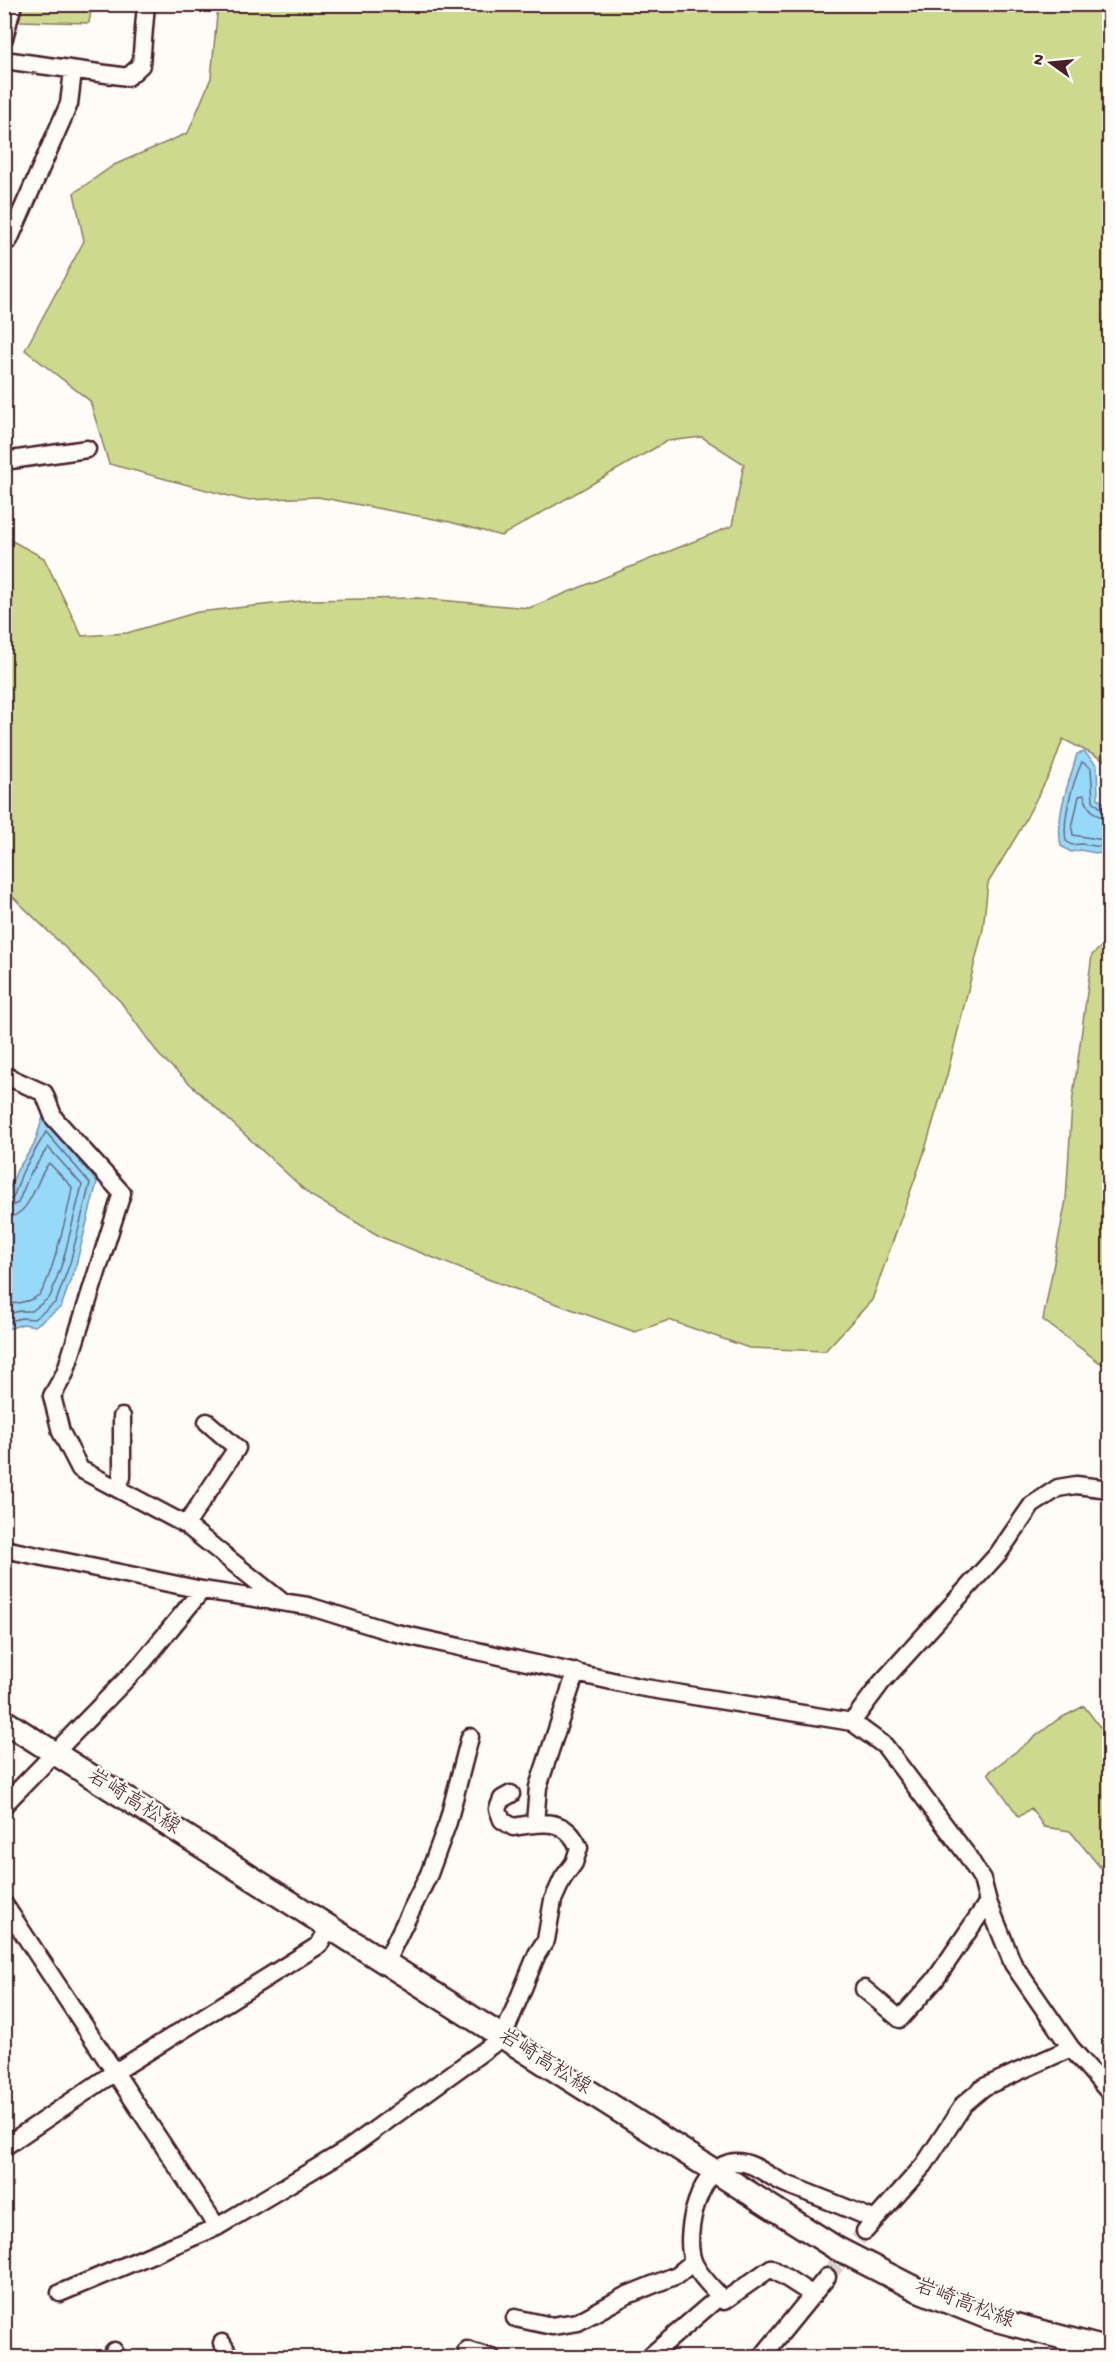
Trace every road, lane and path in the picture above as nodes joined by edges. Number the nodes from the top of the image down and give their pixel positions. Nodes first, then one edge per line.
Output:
1 (13, 4) edge
2 (146, 4) edge
3 (4, 38) edge
4 (4, 60) edge
5 (73, 71) junction
6 (4, 242) edge
7 (87, 449) dead end
8 (4, 461) edge
9 (4, 1075) edge
10 (122, 1417) dead end
11 (207, 1422) dead end
12 (117, 1488) junction
13 (1110, 1489) edge
14 (186, 1525) junction
15 (4, 1549) edge
16 (201, 1590) junction
17 (280, 1601) junction
18 (576, 1672) junction
19 (4, 1721) edge
20 (852, 1722) junction
21 (470, 1737) dead end
22 (55, 1753) junction
23 (511, 1794) dead end
24 (4, 1805) edge
25 (535, 1823) junction
26 (988, 1902) junction
27 (4, 1904) edge
28 (329, 1927) junction
29 (385, 1963) junction
30 (864, 1989) dead end
31 (503, 2037) junction
32 (1071, 2048) junction
33 (115, 2072) junction
34 (1110, 2093) edge
35 (4, 2147) edge
36 (715, 2171) junction
37 (217, 2227) junction
38 (693, 2262) junction
39 (827, 2277) tunnel mouth
40 (60, 2293) dead end
41 (813, 2295) junction
42 (720, 2296) junction
43 (515, 2318) dead end
44 (222, 2343) dead end
45 (467, 2350) dead end
46 (1110, 2350) edge
47 (231, 2358) edge
48 (492, 2358) edge
49 (648, 2358) edge
50 (760, 2358) edge

1 - 3 street
2 - 5 street
4 - 5 street
5 - 6 street
7 - 8 street
9 - 12 street
10 - 12 street
11 - 14 street
12 - 14 street
13 - 20 street
14 - 17 street
15 - 16 street
16 - 17 street
16 - 22 street
17 - 18 street
18 - 20 street
18 - 25 street
19 - 22 main road, 岩崎高松線
20 - 26 street
21 - 29 street
22 - 24 street
22 - 28 main road, 岩崎高松線
23 - 25 street
25 - 31 street
26 - 30 street
26 - 32 street
27 - 33 street
28 - 29 main road, 岩崎高松線
28 - 33 street
29 - 31 main road, 岩崎高松線
31 - 36 main road, 岩崎高松線
31 - 37 street
32 - 34 street
32 - 36 street
33 - 35 street
33 - 37 street
36 - 38 street
36 - 46 main road, 岩崎高松線
37 - 40 street
38 - 42 street
38 - 43 street
39 - 41 street
41 - 42 street
41 - 50 street
42 - 49 street
44 - 47 street
45 - 48 street

